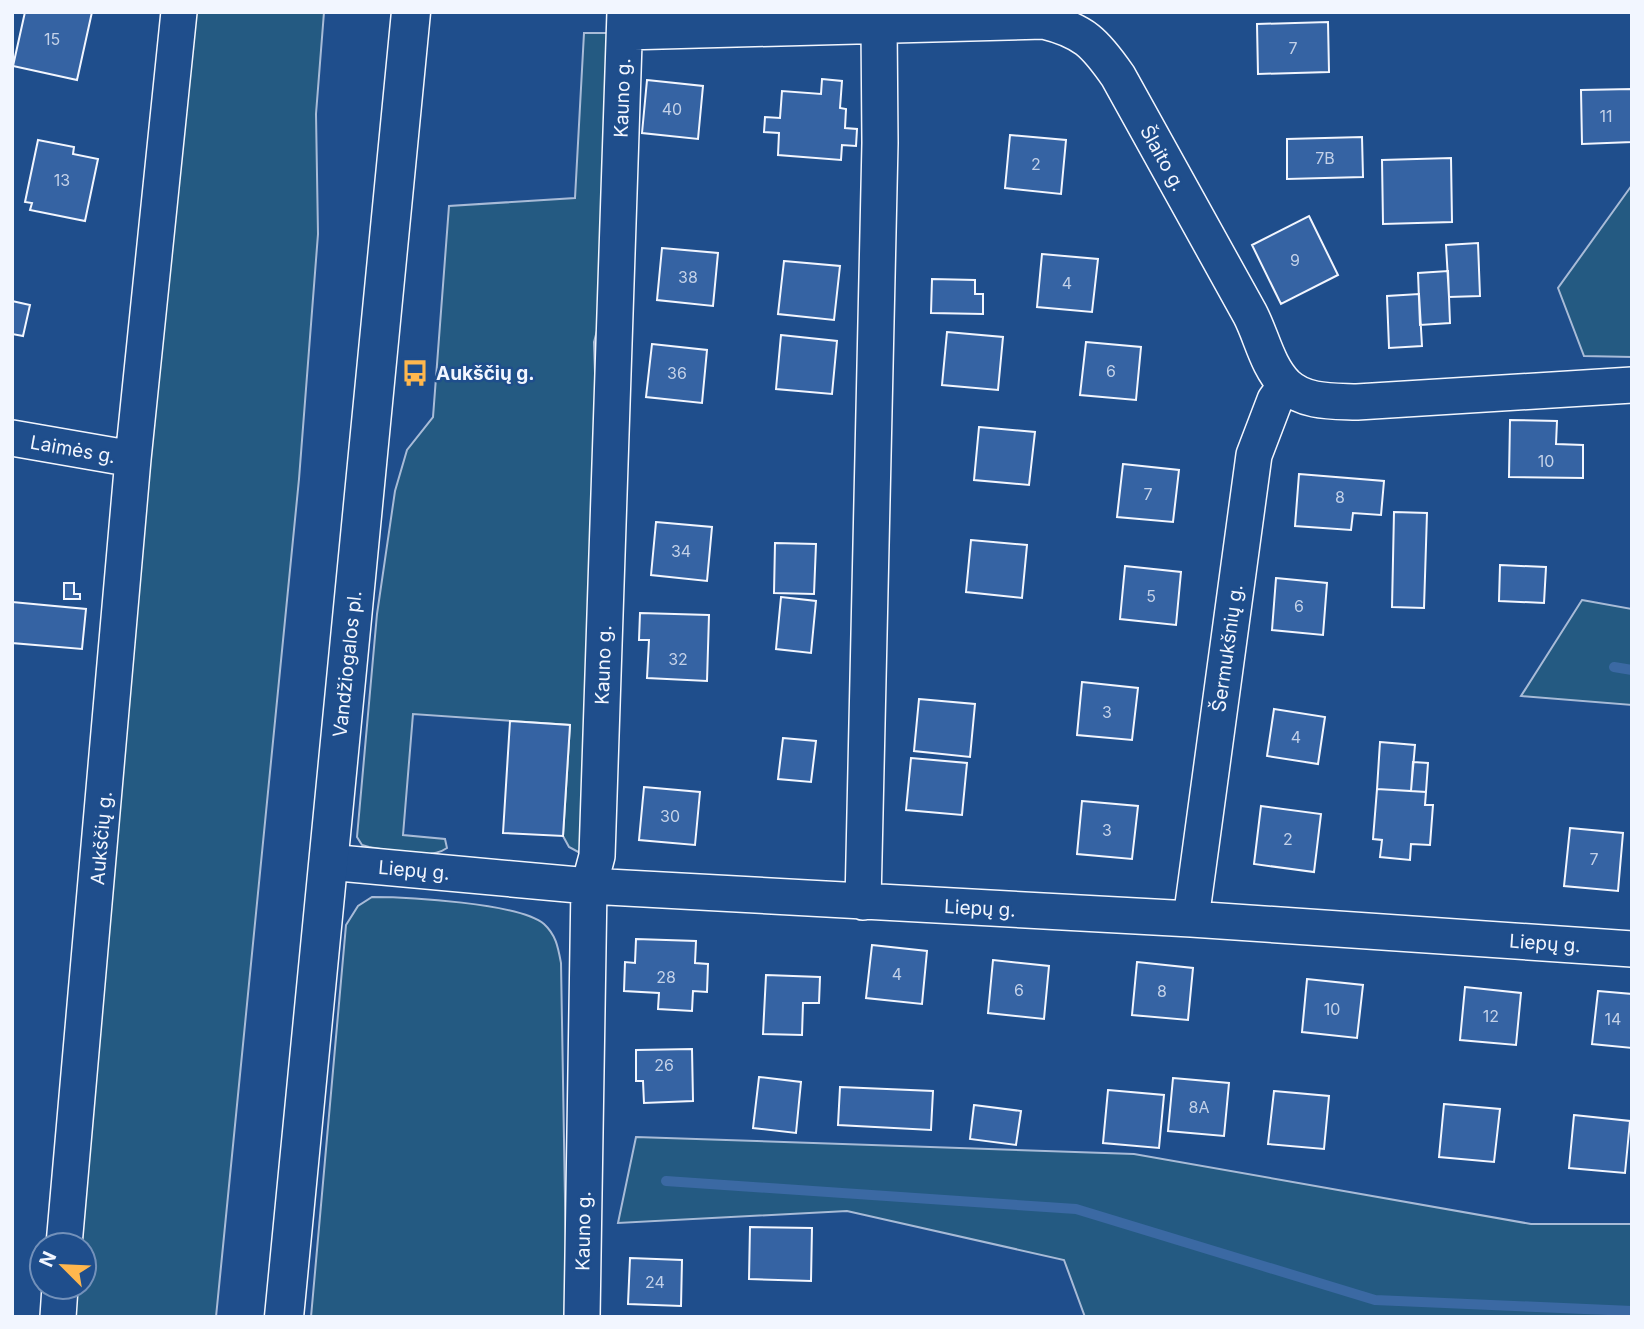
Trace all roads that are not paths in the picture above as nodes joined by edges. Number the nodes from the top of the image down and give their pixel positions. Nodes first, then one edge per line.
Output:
1 (179, 12) edge
2 (411, 12) edge
3 (625, 22) edge
4 (879, 24) junction
5 (1286, 385) junction
6 (1632, 385) edge
7 (12, 438) edge
8 (133, 459) junction
9 (328, 862) junction
10 (589, 886) junction
11 (863, 902) junction
12 (1191, 919) junction
13 (1632, 949) edge
14 (65, 1231) edge
15 (285, 1317) edge
16 (582, 1317) edge

1 - 8 street, Aukščių g.
2 - 9 main road, Vandžiogalos pl.
3 - 4 street, Šlaito g.
3 - 10 street, Kauno g.
4 - 5 street, Šlaito g.
4 - 11 street
5 - 6 street
5 - 12 street, Šermukšnių g.
7 - 8 street, Laimės g.
8 - 14 street, Aukščių g.
9 - 10 street, Liepų g.
9 - 15 main road, Vandžiogalos pl.
10 - 11 street, Liepų g.
10 - 16 street, Kauno g.
11 - 12 street, Liepų g.
12 - 13 street, Liepų g.

